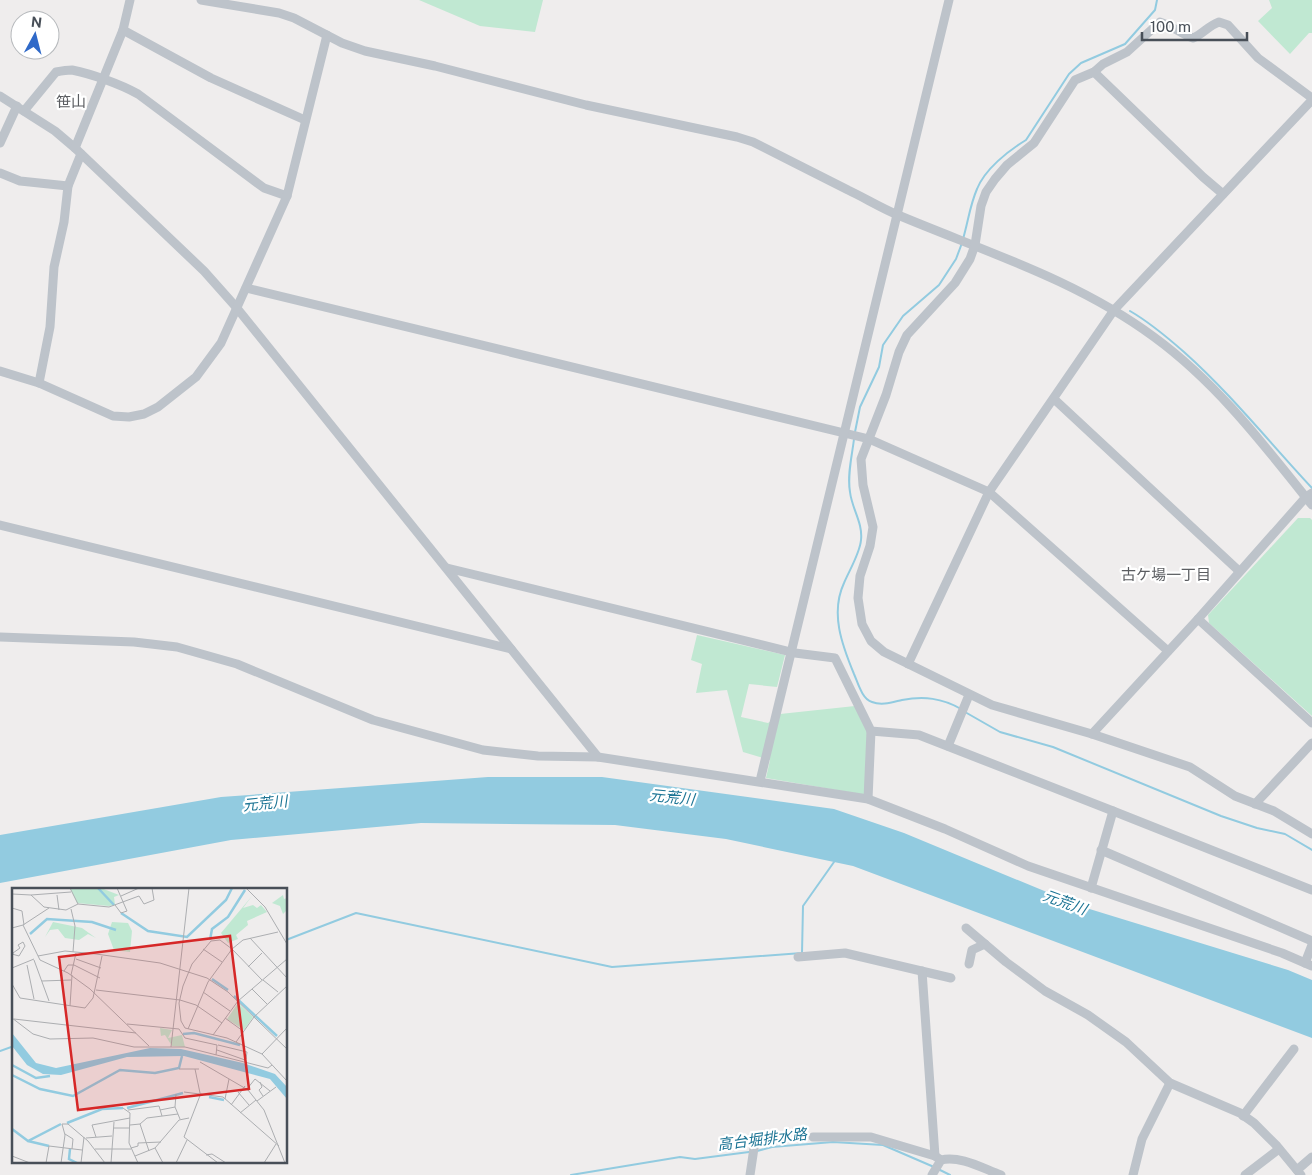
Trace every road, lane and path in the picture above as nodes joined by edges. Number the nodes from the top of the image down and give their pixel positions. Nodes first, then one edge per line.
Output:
1 (130, 0) edge
2 (201, 0) edge
3 (949, 0) edge
4 (123, 30) junction
5 (327, 35) junction
6 (1094, 72) junction
7 (103, 79) junction
8 (0, 96) edge
9 (1312, 99) edge
10 (20, 109) junction
11 (305, 120) junction
12 (0, 143) edge
13 (78, 151) junction
14 (0, 173) edge
15 (68, 186) junction
16 (1223, 194) junction
17 (287, 196) junction
18 (897, 214) junction
19 (975, 245) junction
20 (246, 288) junction
21 (236, 307) junction
22 (1114, 310) junction
23 (0, 371) edge
24 (39, 382) junction
25 (1054, 400) junction
26 (845, 434) junction
27 (869, 439) junction
28 (989, 492) junction
29 (1310, 498) edge
30 (0, 525) edge
31 (447, 568) junction
32 (1239, 571) junction
33 (1198, 618) junction
34 (0, 637) edge
35 (511, 649) junction
36 (1168, 651) junction
37 (791, 652) junction
38 (908, 664) junction
39 (969, 695) junction
40 (1312, 723) edge
41 (871, 731) junction
42 (1092, 734) junction
43 (1312, 743) edge
44 (948, 746) junction
45 (598, 757) junction
46 (760, 781) junction
47 (868, 799) junction
48 (1255, 804) junction
49 (1113, 811) junction
50 (1312, 834) edge
51 (1101, 850) junction
52 (1091, 888) junction
53 (1312, 890) edge
54 (966, 928) dead end
55 (1312, 943) edge
56 (985, 944) junction
57 (798, 957) dead end
58 (969, 964) dead end
59 (1308, 964) edge
60 (922, 971) junction
61 (951, 978) dead end
62 (1294, 1049) dead end
63 (1170, 1083) junction
64 (1243, 1116) junction
65 (813, 1137) dead end
66 (754, 1148) dead end
67 (1279, 1149) junction
68 (1312, 1157) edge
69 (938, 1158) junction
70 (1299, 1173) edge
71 (750, 1175) edge
72 (932, 1175) edge
73 (1001, 1175) edge
74 (1132, 1175) edge
75 (1245, 1175) edge

1 - 4 street
2 - 5 street
3 - 18 street
4 - 7 street
4 - 11 street
5 - 11 street
5 - 18 street
6 - 9 street
6 - 16 street
6 - 19 street
7 - 10 street
7 - 13 street
7 - 17 street
8 - 10 street
9 - 16 street
10 - 12 street
10 - 13 street
11 - 17 street
13 - 15 street
13 - 21 street
14 - 15 street
15 - 24 street
16 - 22 street
17 - 20 street
18 - 19 street
18 - 26 street
19 - 22 street
19 - 27 street
20 - 21 street
20 - 26 street
21 - 24 street
21 - 31 street
22 - 25 street
22 - 29 street
23 - 24 street
25 - 28 street
25 - 32 street
26 - 27 street
26 - 37 street
27 - 28 street
27 - 38 street
28 - 36 street
28 - 38 street
29 - 32 street
30 - 35 street
31 - 35 street
31 - 37 street
32 - 33 street
33 - 36 street
33 - 40 street
34 - 45 street
35 - 45 street
36 - 42 street
37 - 41 street
37 - 46 street
38 - 39 street
39 - 42 street
39 - 44 street
41 - 44 street
41 - 47 street
42 - 48 street
43 - 48 street
44 - 49 street
45 - 46 street
46 - 47 street
47 - 52 street
48 - 50 street
49 - 51 street
49 - 53 street
51 - 52 street
51 - 55 street
52 - 59 street
54 - 56 street
55 - 59 street
56 - 58 street
56 - 63 street
57 - 60 street
60 - 61 street
60 - 69 street
62 - 64 street
63 - 64 street
63 - 74 street
64 - 67 street
65 - 69 street
66 - 71 street
67 - 70 street
67 - 75 street
68 - 70 street
69 - 72 street
69 - 73 street

